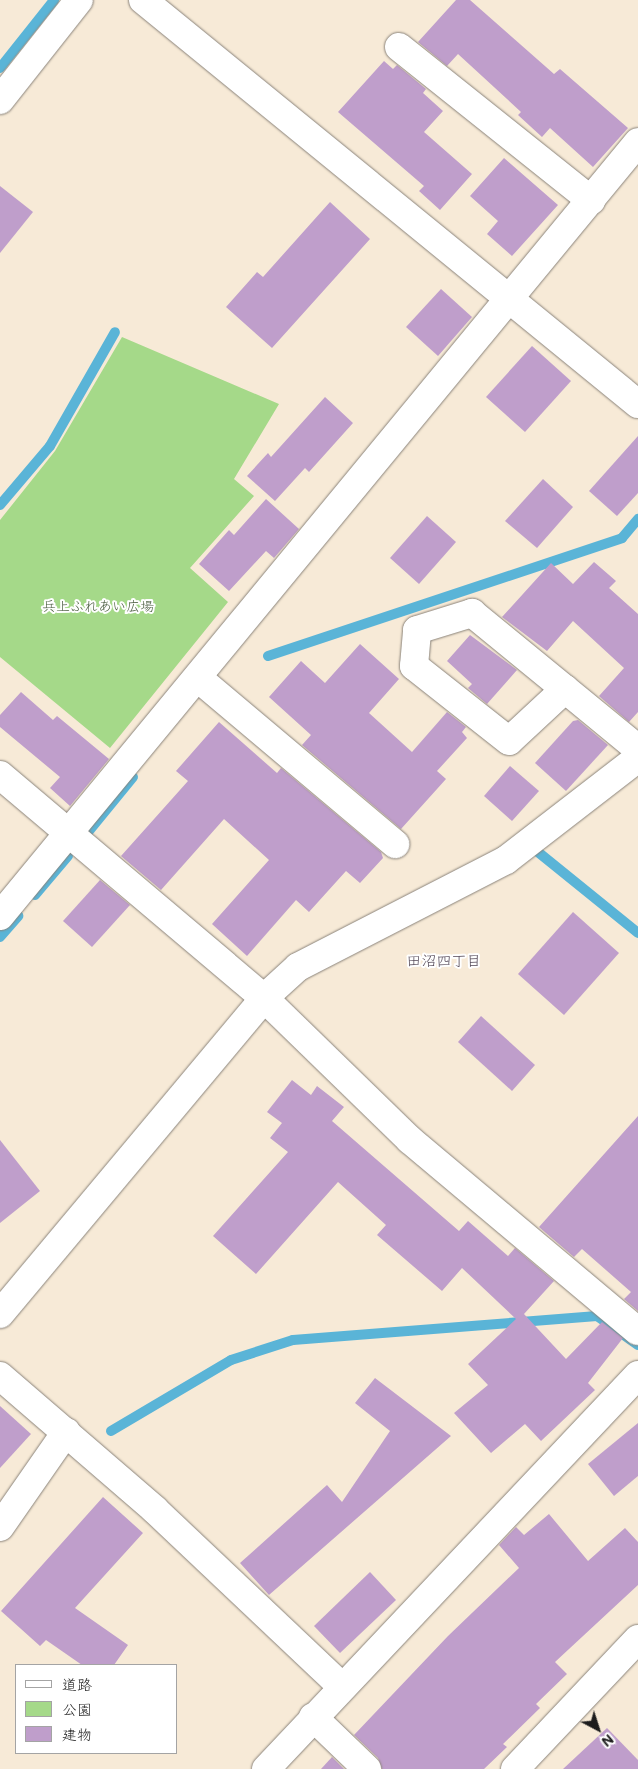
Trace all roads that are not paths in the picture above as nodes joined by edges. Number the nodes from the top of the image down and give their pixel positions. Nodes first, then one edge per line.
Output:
1 (79, 0) edge
2 (143, 0) edge
3 (399, 47) dead end
4 (0, 100) edge
5 (638, 142) edge
6 (591, 200) junction
7 (511, 300) junction
8 (638, 404) edge
9 (198, 678) junction
10 (564, 689) junction
11 (638, 749) edge
12 (638, 758) edge
13 (0, 775) edge
14 (68, 834) junction
15 (395, 844) dead end
16 (0, 916) edge
17 (264, 998) junction
18 (0, 1314) edge
19 (638, 1331) edge
20 (638, 1374) edge
21 (0, 1376) edge
22 (66, 1432) junction
23 (0, 1527) edge
24 (638, 1639) edge
25 (342, 1687) junction
26 (313, 1717) junction
27 (266, 1769) edge
28 (367, 1769) edge
29 (515, 1769) edge

1 - 4 street
2 - 7 street
3 - 6 street
5 - 6 street
6 - 7 street
7 - 8 street
7 - 9 street
9 - 14 street
9 - 15 street
10 - 10 street
10 - 11 street
12 - 17 street
13 - 14 street
14 - 16 street
14 - 17 street
17 - 18 street
17 - 19 street
20 - 25 street
21 - 22 street
22 - 23 street
22 - 25 street
24 - 29 street
25 - 26 street
26 - 27 street
26 - 28 street

